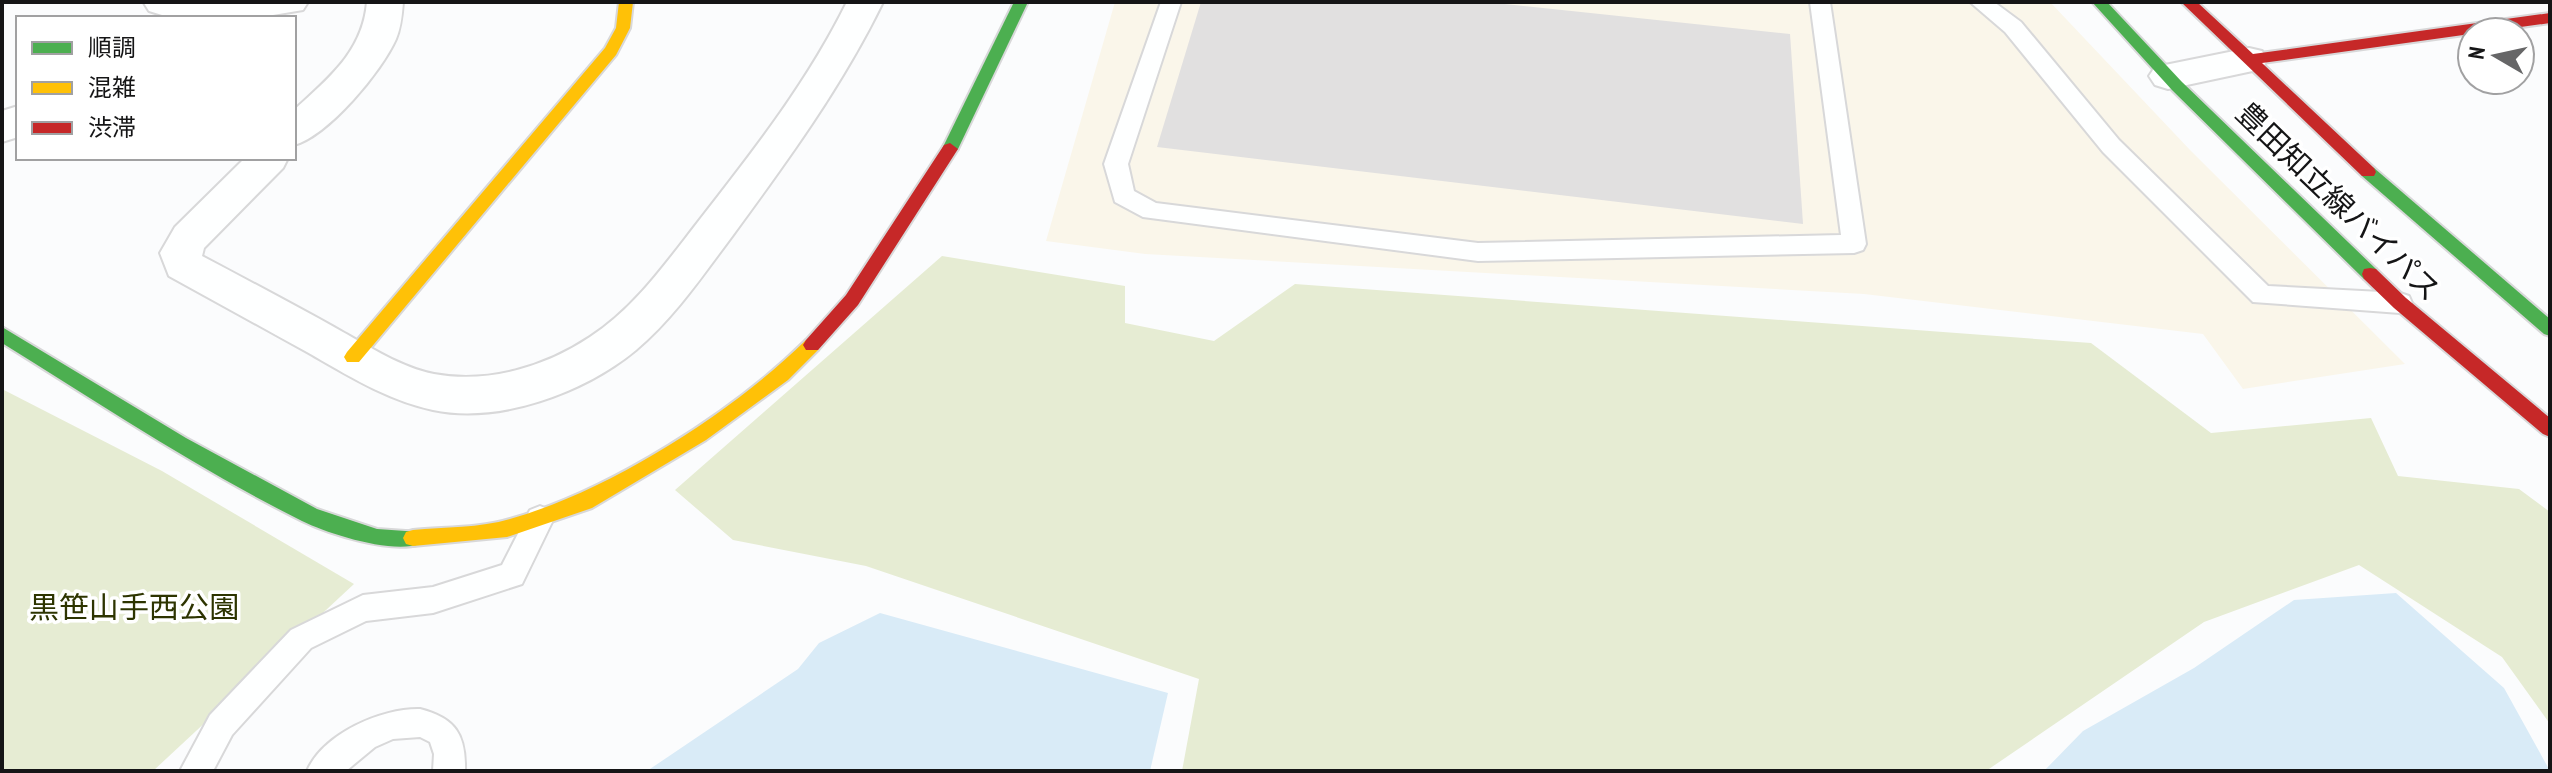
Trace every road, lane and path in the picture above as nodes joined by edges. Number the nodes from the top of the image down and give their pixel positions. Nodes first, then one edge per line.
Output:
1 (163, 2) edge
2 (290, 2) edge
3 (385, 2) edge
4 (626, 2) edge
5 (865, 2) edge
6 (1021, 2) edge
7 (1171, 2) edge
8 (1820, 2) edge
9 (1980, 2) edge
10 (2099, 2) edge
11 (2188, 2) edge
12 (146, 16) edge
13 (2546, 22) edge
14 (2249, 60) junction
15 (2168, 76) junction
16 (296, 130) edge
17 (267, 160) edge
18 (2400, 303) junction
19 (2550, 329) edge
20 (2, 334) edge
21 (353, 357) junction
22 (2550, 429) edge
23 (540, 518) junction
24 (196, 771) edge
25 (323, 771) edge
26 (449, 771) edge

1 - 2 street
1 - 12 street
3 - 16 street
4 - 21 street
5 - 21 street
6 - 23 street
7 - 8 lane
9 - 18 lane
10 - 15 street, 豊田知立線バイパス
11 - 14 street, 豊田知立線バイパス
13 - 14 street
14 - 15 street
14 - 19 street, 豊田知立線バイパス
15 - 18 street, 豊田知立線バイパス
17 - 21 street
18 - 22 street, 豊田知立線バイパス
20 - 23 street
23 - 24 lane
25 - 26 lane

